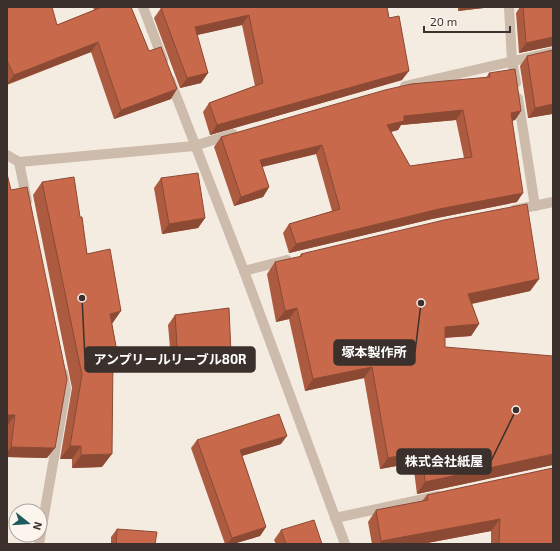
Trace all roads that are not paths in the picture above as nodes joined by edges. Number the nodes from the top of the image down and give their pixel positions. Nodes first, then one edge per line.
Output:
1 (509, 7) edge
2 (147, 8) edge
3 (553, 52) edge
4 (512, 61) junction
5 (392, 89) edge
6 (240, 132) edge
7 (194, 146) junction
8 (7, 155) edge
9 (19, 162) junction
10 (553, 202) edge
11 (535, 206) junction
12 (29, 209) edge
13 (504, 212) edge
14 (297, 258) edge
15 (244, 271) junction
16 (61, 366) edge
17 (452, 493) edge
18 (335, 518) junction
19 (39, 544) edge
20 (346, 544) edge

1 - 4 street
2 - 7 street
3 - 4 street
4 - 5 street
4 - 11 street
6 - 7 street
7 - 9 street
7 - 15 street
8 - 9 street
9 - 12 street
10 - 11 street
11 - 13 street
14 - 15 street
15 - 18 street
16 - 19 street
17 - 18 street
18 - 20 street

